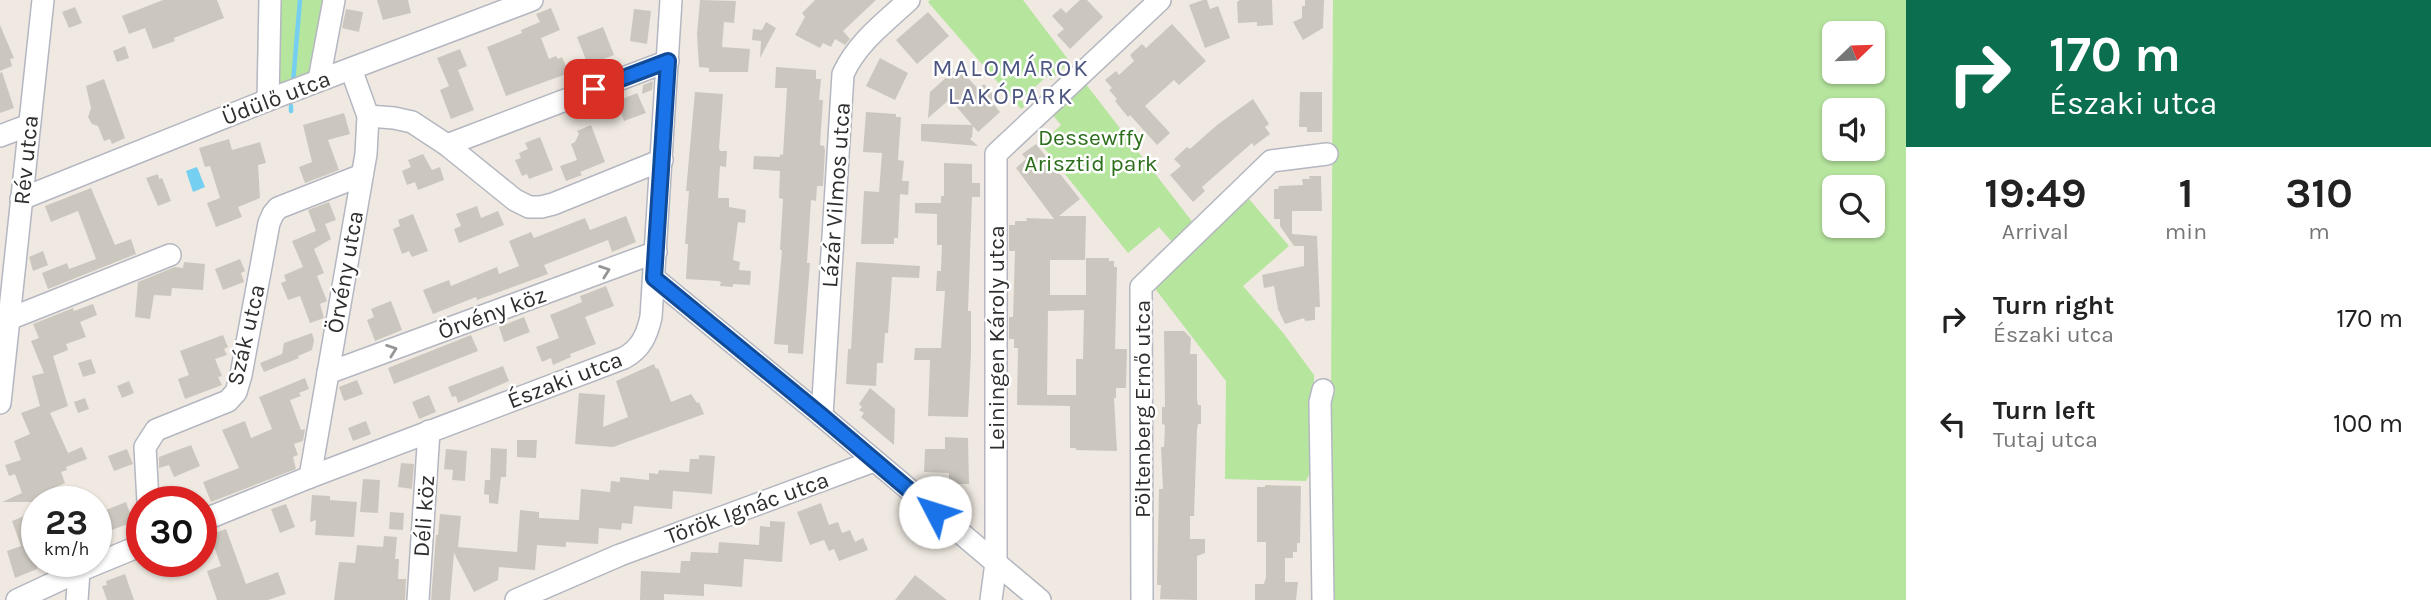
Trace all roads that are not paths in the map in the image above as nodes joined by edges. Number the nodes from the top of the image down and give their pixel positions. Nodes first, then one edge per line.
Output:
1 (43, 0) edge
2 (270, 0) edge
3 (334, 0) edge
4 (532, 0) edge
5 (671, 0) edge
6 (909, 0) edge
7 (1160, 0) edge
8 (668, 61) junction
9 (351, 69) junction
10 (319, 80) junction
11 (268, 100) junction
12 (368, 116) junction
13 (29, 125) junction
14 (0, 135) edge
15 (447, 145) junction
16 (1327, 154) dead end
17 (662, 160) junction
18 (362, 175) junction
19 (22, 199) junction
20 (656, 252) junction
21 (170, 255) dead end
22 (654, 278) junction
23 (6, 326) edge
24 (328, 373) junction
25 (1322, 390) dead end
26 (0, 403) edge
27 (822, 416) junction
28 (429, 431) junction
29 (874, 461) junction
30 (310, 477) junction
31 (147, 486) edge
32 (217, 514) edge
33 (996, 563) junction
34 (66, 577) edge
35 (79, 577) edge
36 (18, 600) edge
37 (77, 600) edge
38 (418, 600) edge
39 (516, 600) edge
40 (991, 600) edge
41 (1040, 600) edge
42 (1142, 600) edge
43 (1323, 600) edge

1 - 13 street, Rév utca
2 - 11 street
3 - 10 street
4 - 9 street, Üdülő utca
5 - 8 street, Északi utca
6 - 27 street, Lázár Vilmos utca
7 - 33 street, Leiningen Károly utca
8 - 15 street
8 - 17 street, Északi utca
9 - 10 street, Üdülő utca
9 - 12 street, Örvény utca
10 - 11 street, Üdülő utca
11 - 19 street, Üdülő utca
12 - 15 street
12 - 18 street, Örvény utca
13 - 14 street
13 - 19 street, Rév utca
15 - 17 street
16 - 42 street, Pöltenberg Ernő utca
17 - 20 street, Északi utca
18 - 24 street, Örvény utca
18 - 31 street, Szák utca
19 - 23 street, Rév utca
20 - 22 street, Északi utca
24 -> 20 street, Örvény köz
21 - 23 street
22 - 27 street
22 - 28 street, Északi utca
23 - 26 street, Rév utca
24 - 30 street, Örvény utca
25 - 43 street
27 - 29 street
28 - 30 street, Északi utca
28 - 38 street, Déli köz
29 - 33 street
29 - 39 street, Török Ignác utca
30 - 32 street, Északi utca
33 - 40 street, Leiningen Károly utca
33 - 41 street
34 - 36 street
35 - 37 street

